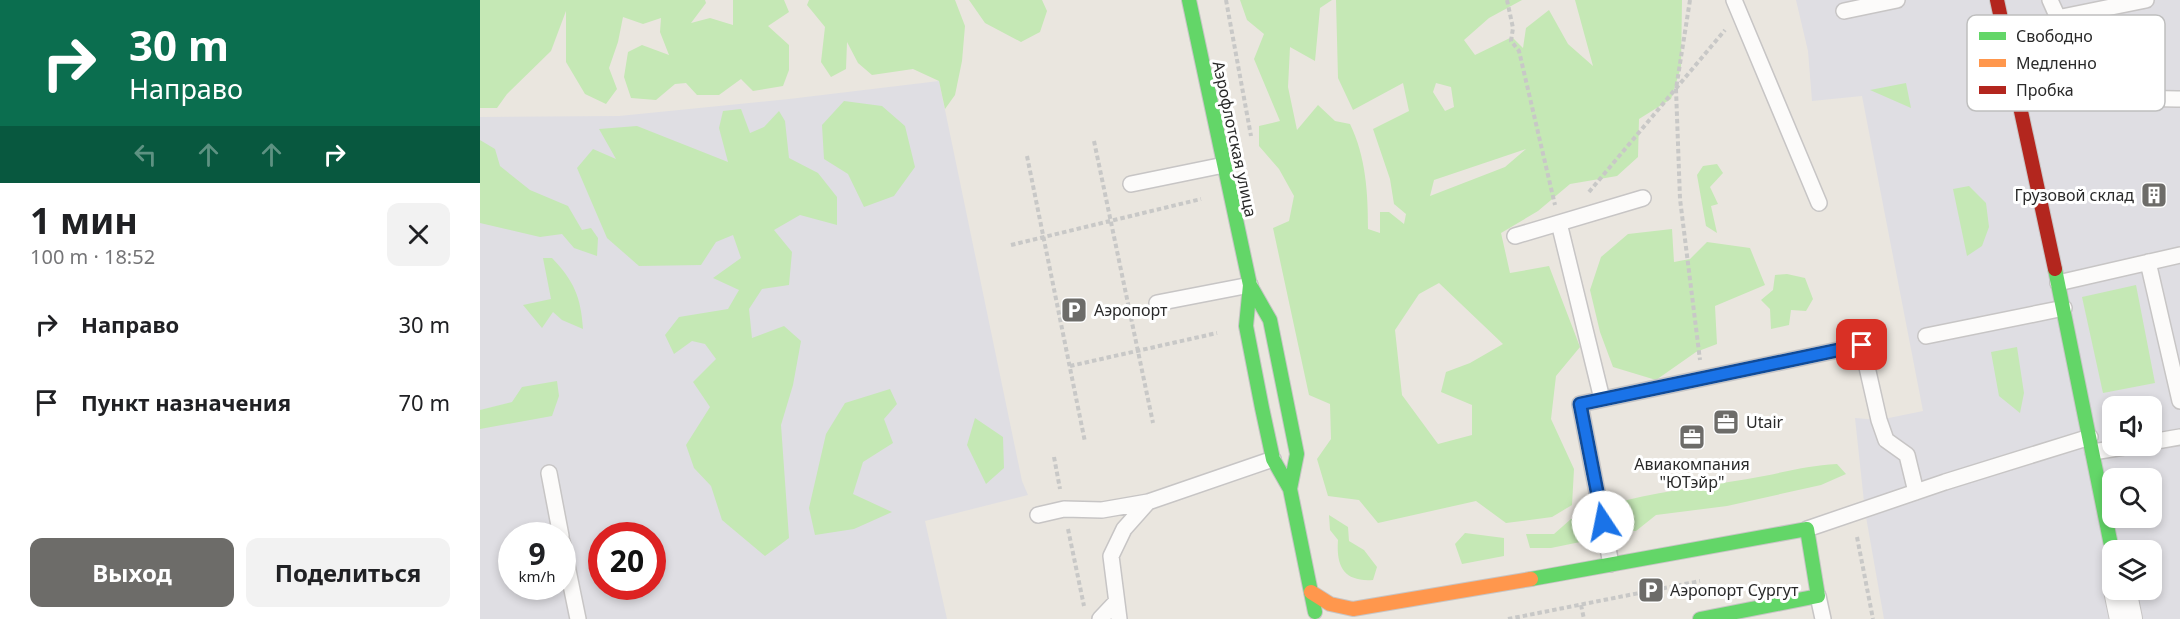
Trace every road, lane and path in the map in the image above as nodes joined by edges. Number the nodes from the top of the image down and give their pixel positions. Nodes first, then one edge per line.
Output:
1 (1190, 0) edge
2 (1226, 0) edge
3 (1507, 0) edge
4 (1690, 0) edge
5 (1897, 0) edge
6 (1997, 0) edge
7 (2050, 0) edge
8 (2146, 0) edge
9 (1736, 6) edge
10 (1844, 11) dead end
11 (2000, 15) edge
12 (2056, 15) edge
13 (2072, 15) edge
14 (1676, 89) junction
15 (2165, 99) edge
16 (2180, 99) edge
17 (2021, 111) edge
18 (1094, 141) dead end
19 (1252, 141) dead end
20 (1027, 156) dead end
21 (1224, 165) junction
22 (1131, 183) dead end
23 (1643, 198) dead end
24 (1201, 199) dead end
25 (1819, 203) dead end
26 (1110, 220) junction
27 (1559, 223) junction
28 (1043, 236) junction
29 (1515, 236) dead end
30 (1011, 244) dead end
31 (2180, 255) edge
32 (2148, 262) junction
33 (2058, 283) junction
34 (1250, 285) junction
35 (1157, 303) dead end
36 (2064, 308) junction
37 (1246, 326) junction
38 (1926, 336) dead end
39 (1138, 351) junction
40 (1070, 366) junction
41 (1703, 378) junction
42 (1602, 399) junction
43 (2180, 401) edge
44 (1153, 423) dead end
45 (2180, 437) edge
46 (2162, 440) edge
47 (1085, 442) dead end
48 (2091, 445) junction
49 (2102, 445) edge
50 (1054, 457) dead end
51 (1273, 459) junction
52 (549, 473) dead end
53 (1290, 489) junction
54 (1916, 492) junction
55 (1148, 502) junction
56 (1064, 509) junction
57 (1038, 515) dead end
58 (558, 522) edge
59 (1807, 529) junction
60 (1857, 537) dead end
61 (2110, 540) edge
62 (1611, 564) junction
63 (1706, 580) dead end
64 (1311, 592) junction
65 (1818, 596) junction
66 (574, 600) edge
67 (2122, 600) edge
68 (1116, 602) junction
69 (1084, 608) dead end
70 (578, 619) edge
71 (1100, 619) edge
72 (1119, 619) edge
73 (1317, 619) edge
74 (1508, 619) edge
75 (1700, 619) edge
76 (1823, 619) edge
77 (1873, 619) edge
78 (2126, 619) edge

1 - 21 main road, Аэрофлотская улица
2 - 19 path
3 - 27 path
4 - 14 path
5 - 10 lane
6 - 11 main road
7 - 12 lane
8 - 13 lane
9 - 14 path
9 - 25 lane
14 - 27 path
14 - 41 path
15 - 16 lane
17 - 33 main road
18 - 26 path
20 - 28 path
21 - 22 lane
21 - 34 main road, Аэрофлотская улица
23 - 27 lane
24 - 26 path
26 - 28 path
26 - 39 path
27 - 29 lane
27 - 42 lane
28 - 30 path
28 - 40 path
31 - 32 lane
32 - 33 lane
32 - 43 lane
33 - 36 main road
34 - 35 lane
34 - 37 main road, Аэрофлотская улица
34 - 53 main road, Аэрофлотская улица
36 - 38 lane
36 - 48 main road
37 - 39 path
37 - 51 main road, Аэрофлотская улица
39 - 40 path
39 - 44 path
40 - 47 path
41 - 42 lane
41 - 54 lane
42 - 62 lane
45 - 46 lane
48 - 49 lane
48 - 54 lane
48 - 61 main road
50 - 56 path
51 - 53 main road, Аэрофлотская улица
51 - 55 lane
52 - 58 lane
53 - 64 main road, Аэрофлотская улица
54 - 59 lane
55 - 56 lane
55 - 68 lane
56 - 57 lane
56 - 69 path
59 - 62 main road
59 - 65 main road
60 - 77 path
62 - 64 main road
63 - 74 path
64 - 73 main road, Аэрофлотская улица
65 - 75 main road
65 - 76 lane
66 - 70 lane
67 - 78 street
68 - 71 lane
68 - 72 lane

